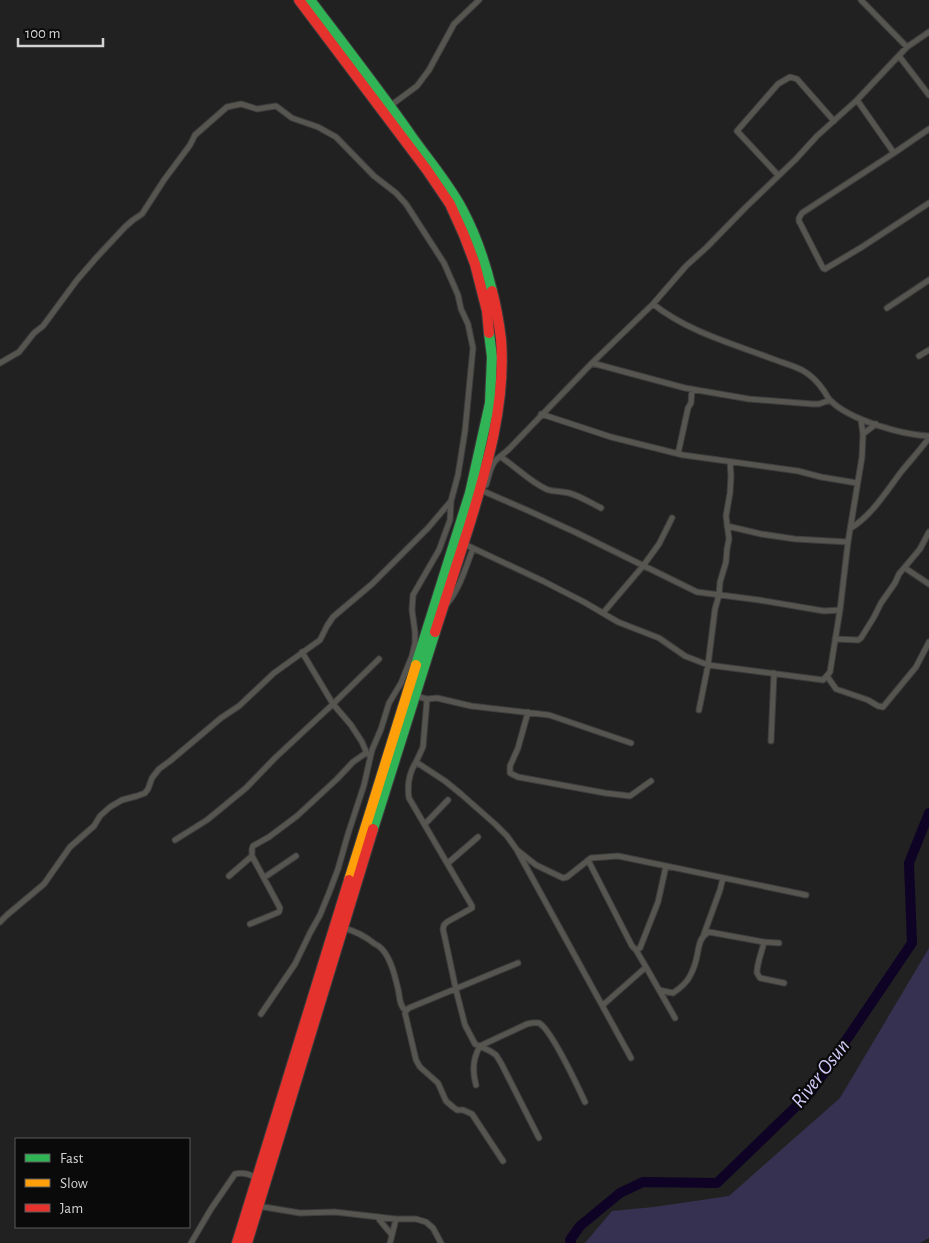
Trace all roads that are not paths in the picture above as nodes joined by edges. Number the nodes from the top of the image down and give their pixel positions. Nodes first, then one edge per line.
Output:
1 (299, 0) edge
2 (310, 0) edge
3 (479, 0) edge
4 (861, 0) edge
5 (869, 0) edge
6 (868, 7) junction
7 (929, 32) edge
8 (907, 47) junction
9 (899, 56) junction
10 (929, 95) edge
11 (857, 100) junction
12 (390, 106) junction
13 (834, 121) junction
14 (929, 129) edge
15 (894, 153) junction
16 (778, 175) junction
17 (929, 203) edge
18 (929, 280) edge
19 (653, 304) junction
20 (887, 308) dead end
21 (929, 350) edge
22 (919, 356) dead end
23 (0, 363) edge
24 (592, 363) junction
25 (692, 390) junction
26 (830, 400) junction
27 (541, 414) junction
28 (862, 420) junction
29 (876, 424) junction
30 (863, 434) junction
31 (929, 437) edge
32 (678, 454) junction
33 (501, 457) junction
34 (730, 462) junction
35 (857, 483) junction
36 (481, 491) junction
37 (452, 501) junction
38 (601, 508) dead end
39 (672, 518) dead end
40 (727, 526) junction
41 (851, 528) junction
42 (929, 532) edge
43 (848, 542) junction
44 (463, 544) junction
45 (473, 548) junction
46 (643, 566) junction
47 (905, 568) junction
48 (929, 584) edge
49 (719, 595) junction
50 (840, 610) junction
51 (442, 611) junction
52 (603, 613) junction
53 (835, 639) junction
54 (929, 642) edge
55 (302, 652) junction
56 (379, 659) dead end
57 (708, 665) junction
58 (774, 673) junction
59 (827, 676) junction
60 (406, 694) junction
61 (426, 699) junction
62 (333, 704) junction
63 (699, 710) dead end
64 (528, 712) junction
65 (771, 741) dead end
66 (630, 743) dead end
67 (366, 753) junction
68 (370, 759) junction
69 (416, 762) junction
70 (650, 781) dead end
71 (448, 800) dead end
72 (425, 824) junction
73 (478, 838) dead end
74 (175, 840) dead end
75 (517, 850) junction
76 (252, 856) junction
77 (296, 856) dead end
78 (588, 860) junction
79 (448, 863) junction
80 (536, 865) junction
81 (666, 866) junction
82 (528, 870) junction
83 (229, 876) dead end
84 (264, 877) junction
85 (723, 878) junction
86 (806, 895) dead end
87 (0, 922) edge
88 (250, 924) dead end
89 (344, 928) junction
90 (704, 934) junction
91 (764, 942) junction
92 (779, 943) dead end
93 (636, 950) junction
94 (518, 964) dead end
95 (646, 967) junction
96 (784, 983) dead end
97 (456, 990) junction
98 (659, 990) junction
99 (603, 1005) junction
100 (406, 1010) junction
101 (260, 1014) dead end
102 (675, 1018) dead end
103 (480, 1046) junction
104 (631, 1058) dead end
105 (476, 1085) dead end
106 (585, 1102) dead end
107 (539, 1138) dead end
108 (503, 1160) dead end
109 (256, 1178) junction
110 (258, 1206) junction
111 (376, 1217) junction
112 (396, 1219) junction
113 (392, 1235) junction
114 (191, 1243) edge
115 (237, 1243) edge
116 (247, 1243) edge
117 (390, 1243) edge
118 (441, 1243) edge

1 - 60 highway
2 - 12 highway
3 - 12 street
4 - 6 street
5 - 6 street
6 - 8 street
7 - 8 street
8 - 9 street
9 - 10 street
9 - 11 street
11 - 13 street
11 - 15 street
12 - 36 highway
13 - 16 street
13 - 16 street
14 - 15 street
15 - 17 street
16 - 19 street
18 - 20 street
19 - 24 street
19 - 26 street
21 - 22 street
23 - 37 street
24 - 25 street
24 - 27 street
25 - 26 street
25 - 32 street
26 - 28 street
27 - 32 street
27 - 33 street
28 - 29 street
28 - 30 street
29 - 30 street
29 - 31 street
30 - 35 street
31 - 41 street
32 - 34 street
33 - 36 street
33 - 38 street
34 - 35 street
34 - 40 street
35 - 41 street
36 - 44 highway
36 - 46 street
37 - 55 street
37 - 60 street
39 - 46 street
40 - 43 street
40 - 49 street
41 - 43 street
42 - 47 street
43 - 50 street
44 - 45 street
44 - 51 highway
45 - 51 street
45 - 52 street
46 - 49 street
46 - 52 street
47 - 48 street
47 - 53 street
49 - 50 street
49 - 57 street
50 - 53 street
51 - 60 highway
52 - 57 street
53 - 59 street
54 - 59 street
55 - 62 street
55 - 87 street
56 - 62 street
57 - 58 street
57 - 63 street
58 - 59 street
58 - 65 street
60 - 61 street
60 - 68 street
60 - 89 highway
60 - 109 highway
61 - 64 street
61 - 69 street
62 - 67 street
62 - 74 street
64 - 66 street
64 - 70 street
67 - 68 street
67 - 76 street
68 - 101 street
69 - 72 street
69 - 75 street
71 - 72 street
72 - 79 street
73 - 79 street
75 - 80 street
75 - 82 street
76 - 83 street
76 - 84 street
77 - 84 street
78 - 80 street
78 - 81 street
78 - 93 street
79 - 97 street
80 - 82 street
81 - 85 street
81 - 93 street
82 - 99 street
84 - 88 street
85 - 86 street
85 - 90 street
89 - 100 street
89 - 110 highway
90 - 91 street
90 - 98 street
91 - 92 street
91 - 96 street
93 - 95 street
94 - 97 street
95 - 98 street
95 - 99 street
97 - 100 street
97 - 103 street
98 - 102 street
99 - 104 street
100 - 108 street
103 - 105 street
103 - 106 street
103 - 107 street
109 - 114 street
109 - 115 highway
110 - 111 street
110 - 116 highway
111 - 112 street
111 - 113 street
112 - 113 street
112 - 118 street
113 - 117 street

